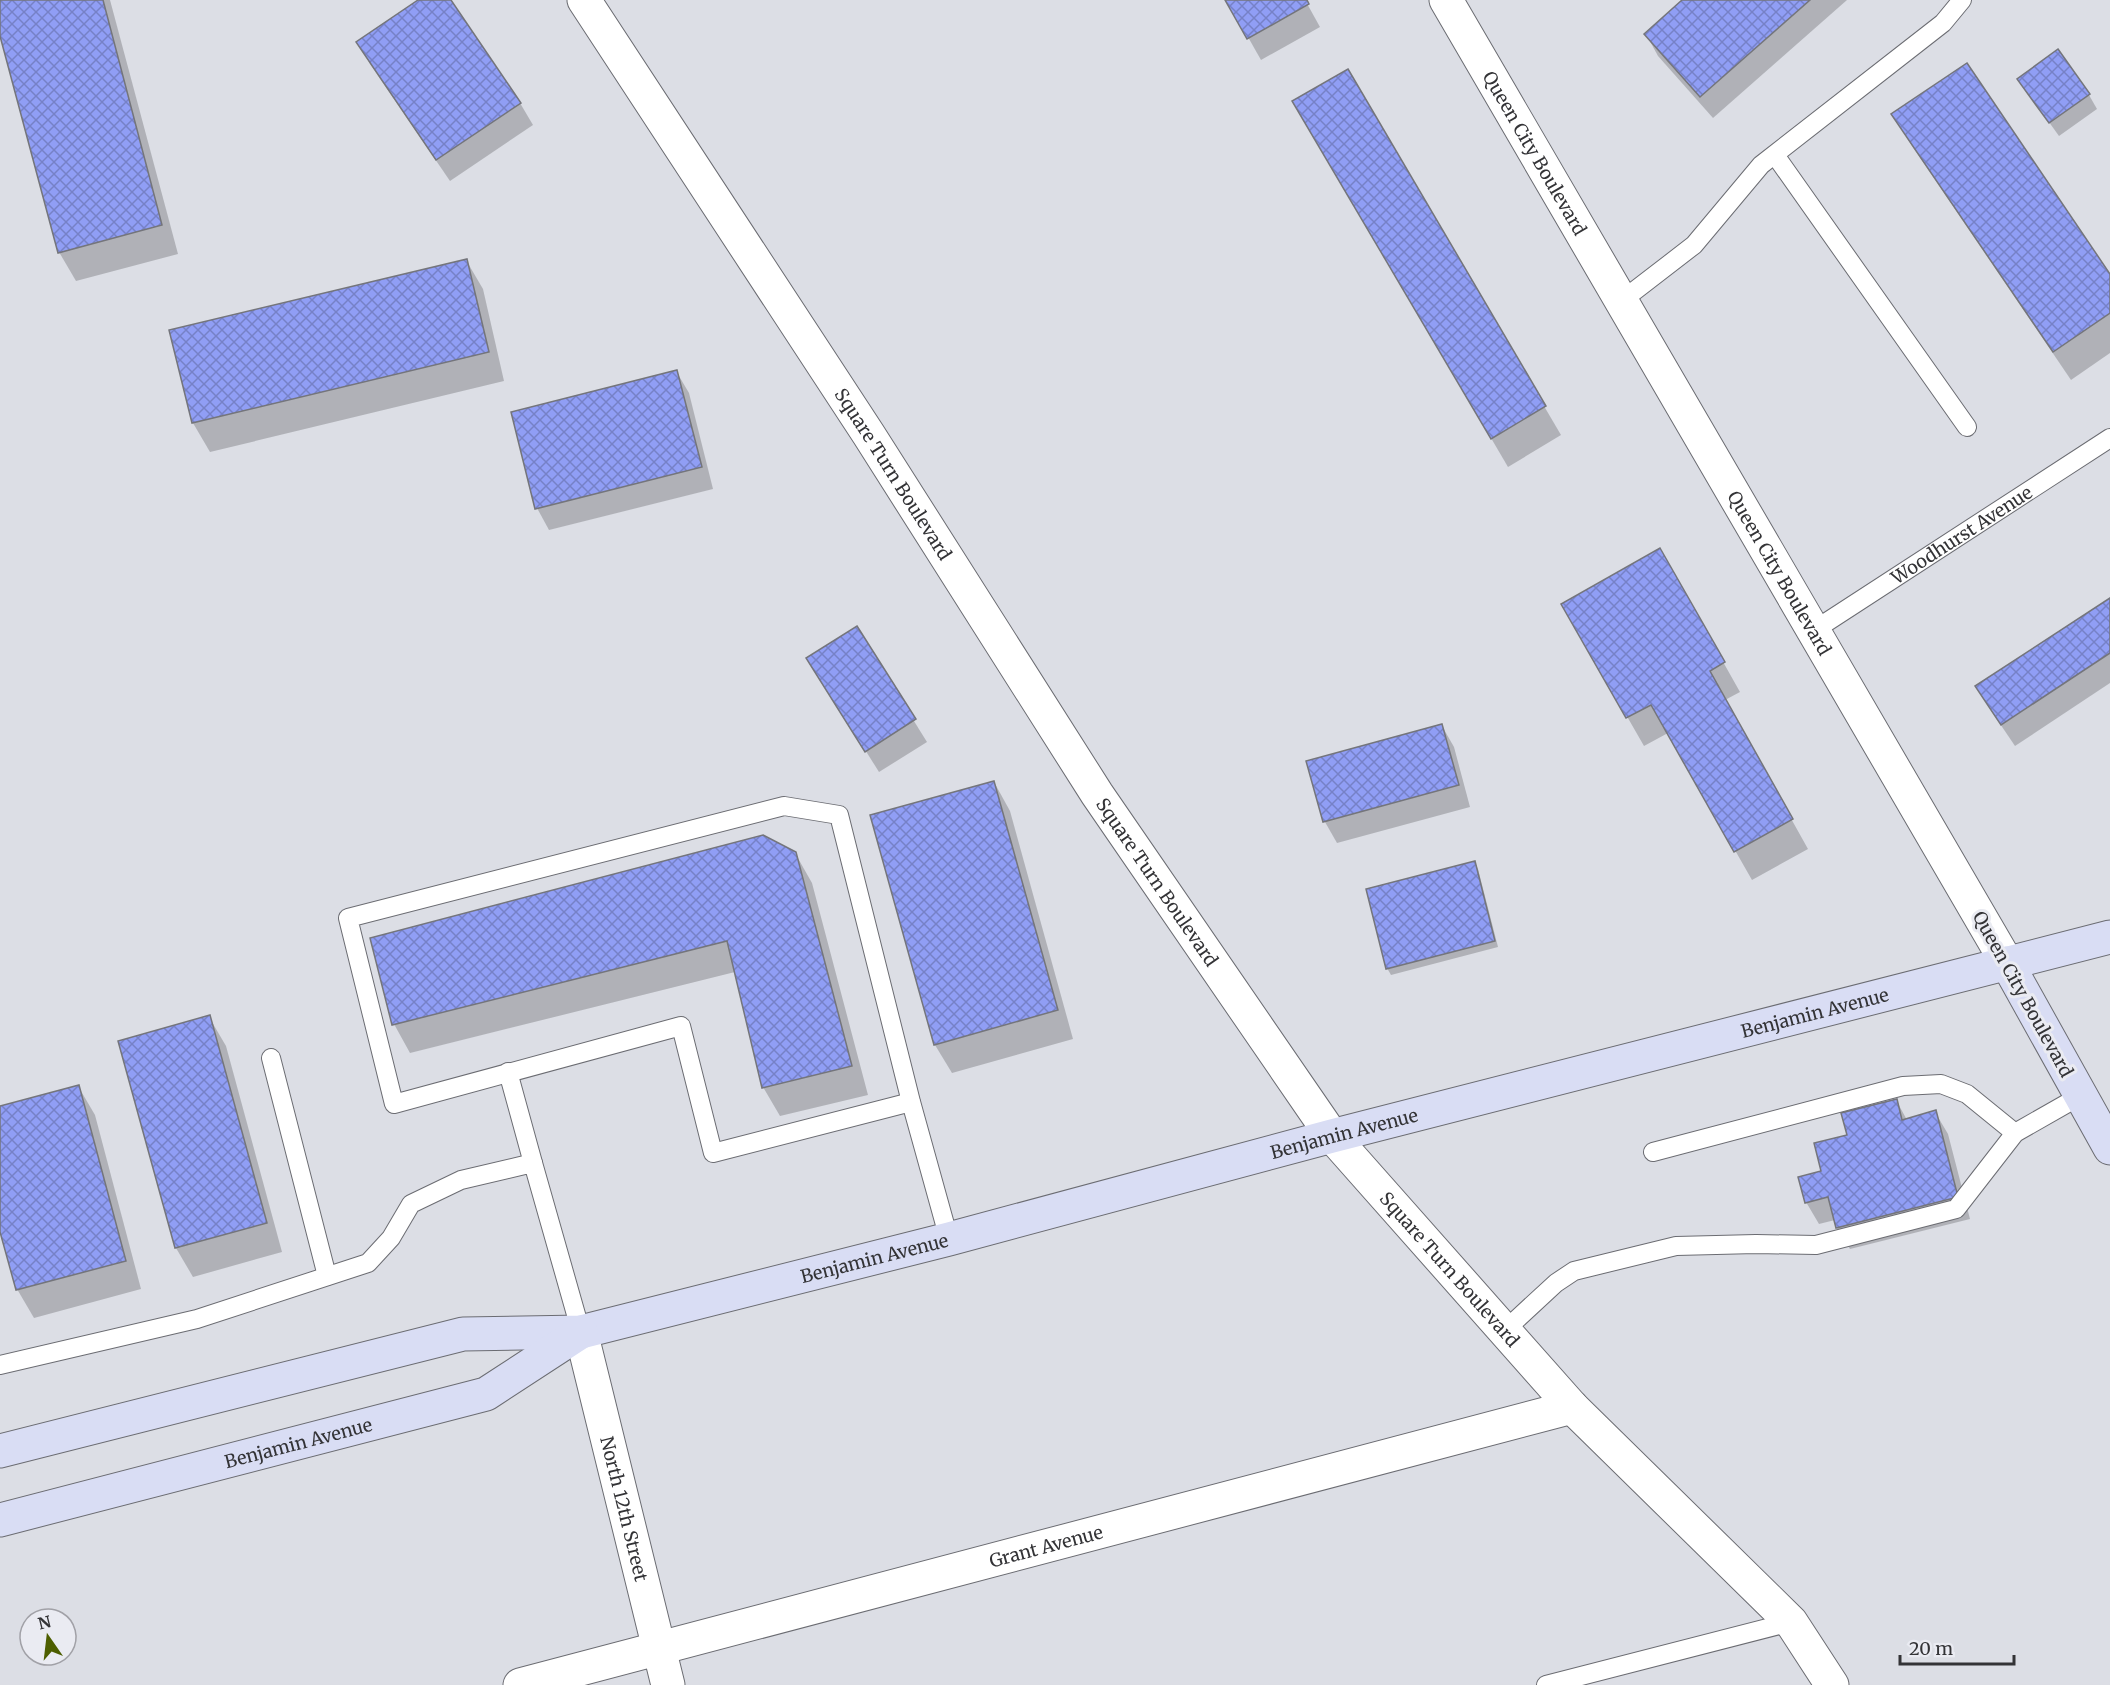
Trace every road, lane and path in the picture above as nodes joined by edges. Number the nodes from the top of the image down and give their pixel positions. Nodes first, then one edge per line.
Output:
1 (584, 0) edge
2 (1446, 0) edge
3 (1962, 0) edge
4 (1775, 155) junction
5 (1620, 302) junction
6 (1967, 427) dead end
7 (2110, 438) edge
8 (1813, 631) junction
9 (2110, 937) edge
10 (2007, 963) junction
11 (271, 1058) dead end
12 (508, 1072) junction
13 (2080, 1096) junction
14 (911, 1102) junction
15 (2015, 1133) junction
16 (1332, 1136) junction
17 (2110, 1148) edge
18 (1653, 1152) dead end
19 (534, 1163) junction
20 (949, 1239) junction
21 (327, 1276) junction
22 (1504, 1331) junction
23 (581, 1332) junction
24 (0, 1365) edge
25 (1572, 1407) junction
26 (0, 1451) edge
27 (0, 1521) edge
28 (1791, 1622) junction
29 (659, 1649) junction
30 (520, 1685) edge
31 (668, 1685) edge
32 (1546, 1685) edge
33 (1832, 1685) edge

1 - 16 street, Square Turn Boulevard
2 - 5 street, Queen City Boulevard
3 - 4 lane
4 - 5 lane
4 - 6 lane
5 - 8 street, Queen City Boulevard
7 - 8 lane, Woodhurst Avenue
8 - 10 street, Queen City Boulevard
9 - 10 main road, Benjamin Avenue
10 - 13 main road, Queen City Boulevard
10 - 16 main road, Benjamin Avenue
11 - 21 lane
12 - 14 lane
12 - 14 lane
12 - 19 lane
13 - 15 lane
13 - 17 main road, Queen City Boulevard
14 - 20 lane
15 - 18 lane
15 - 22 lane
16 - 20 main road, Benjamin Avenue
16 - 22 street, Square Turn Boulevard
19 - 21 lane
19 - 23 lane
20 - 23 main road, Benjamin Avenue
21 - 24 lane
22 - 25 street, Square Turn Boulevard
23 - 26 main road, Benjamin Avenue
23 - 27 main road, Benjamin Avenue
23 - 29 street, North 12th Street
25 - 28 street, Square Turn Boulevard
25 - 29 street, Grant Avenue
28 - 32 lane
28 - 33 street, Square Turn Boulevard
29 - 30 street, Grant Avenue
29 - 31 street, North 12th Street

